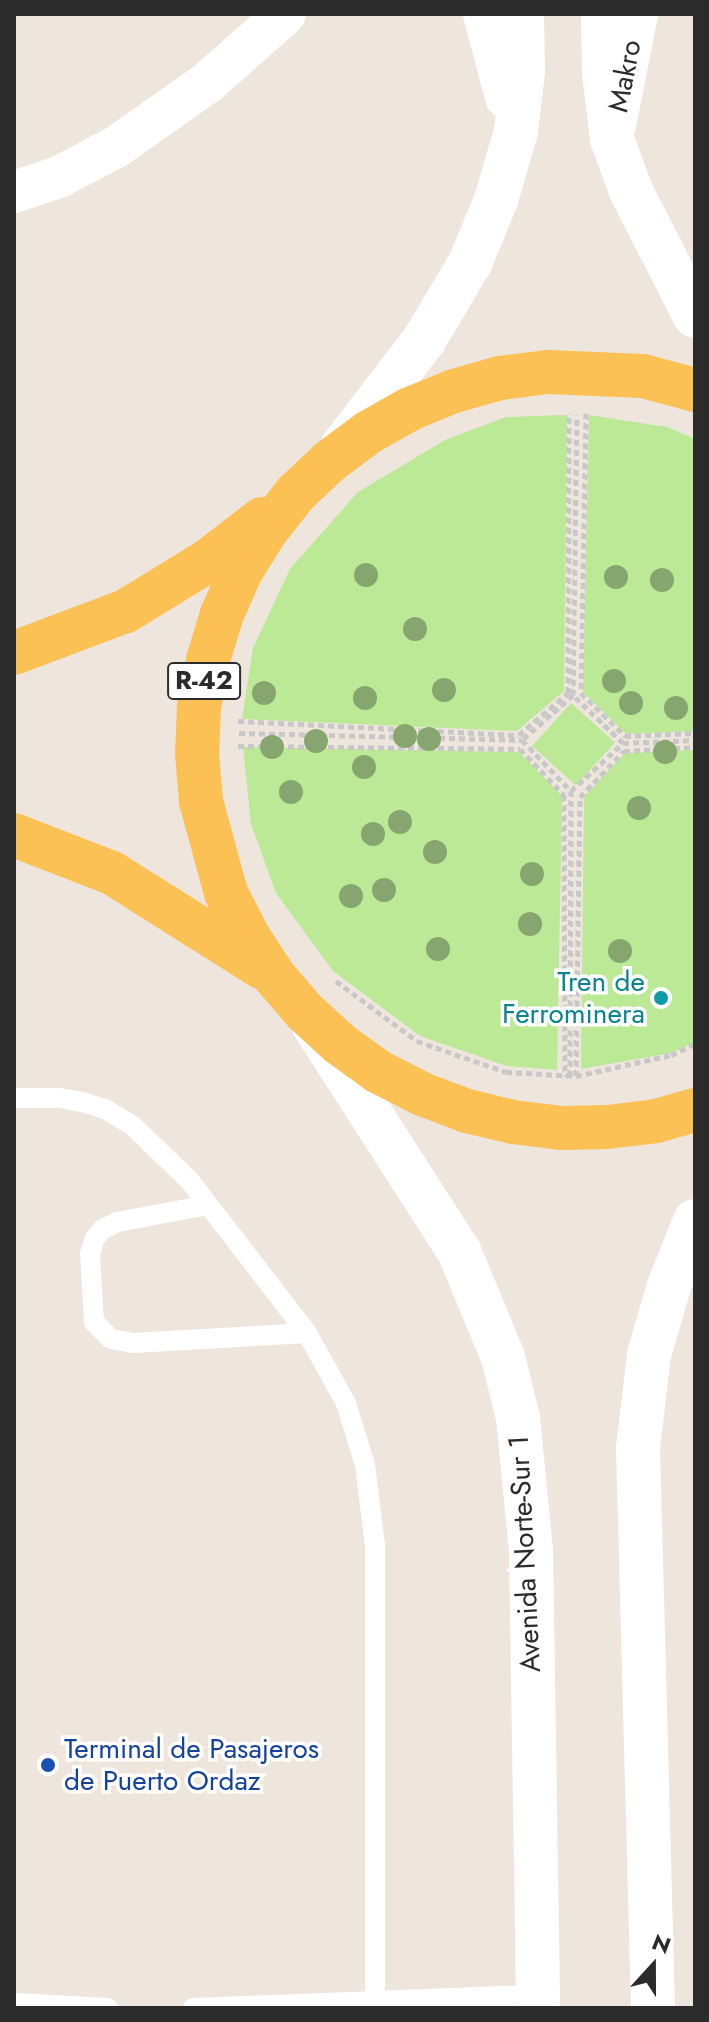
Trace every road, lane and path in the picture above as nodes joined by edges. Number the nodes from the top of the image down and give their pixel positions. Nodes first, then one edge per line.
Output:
1 (285, 14) edge
2 (485, 14) edge
3 (522, 14) edge
4 (603, 14) edge
5 (637, 14) edge
6 (516, 131) junction
7 (612, 139) junction
8 (14, 192) edge
9 (695, 316) edge
10 (695, 390) edge
11 (577, 410) dead end
12 (554, 412) dead end
13 (600, 413) dead end
14 (330, 461) junction
15 (296, 493) junction
16 (14, 653) edge
17 (573, 695) junction
18 (240, 706) dead end
19 (238, 733) dead end
20 (695, 733) edge
21 (522, 740) junction
22 (695, 740) edge
23 (623, 743) junction
24 (695, 747) edge
25 (240, 761) dead end
26 (571, 791) junction
27 (14, 835) edge
28 (328, 974) dead end
29 (274, 976) junction
30 (305, 1012) junction
31 (695, 1044) edge
32 (570, 1076) junction
33 (14, 1098) edge
34 (695, 1110) edge
35 (208, 1205) junction
36 (695, 1221) edge
37 (307, 1333) junction
38 (538, 2002) edge
39 (14, 2003) edge
40 (375, 2005) edge
41 (108, 2008) edge
42 (193, 2008) edge
43 (653, 2008) edge

1 - 8 street
2 - 6 main road
3 - 6 main road
4 - 7 main road
5 - 7 street, Makro
6 - 14 main road
7 - 9 main road
10 - 14 main road, R-42
11 - 17 path
12 - 18 path
13 - 20 path
14 - 15 main road, R-42
15 - 16 main road, R-42
15 - 29 main road, R-42
17 - 21 path
17 - 23 path
19 - 21 path
21 - 26 path
22 - 23 path
23 - 26 path
24 - 32 path
25 - 32 path
26 - 32 path
27 - 29 main road, R-42
28 - 32 path
29 - 30 main road, R-42
30 - 34 main road, R-42
30 - 38 main road, Avenida Norte-Sur 1
31 - 32 path
33 - 35 lane
35 - 37 lane
35 - 37 lane
36 - 43 main road
37 - 40 lane
38 - 40 lane
39 - 41 lane
40 - 42 lane

